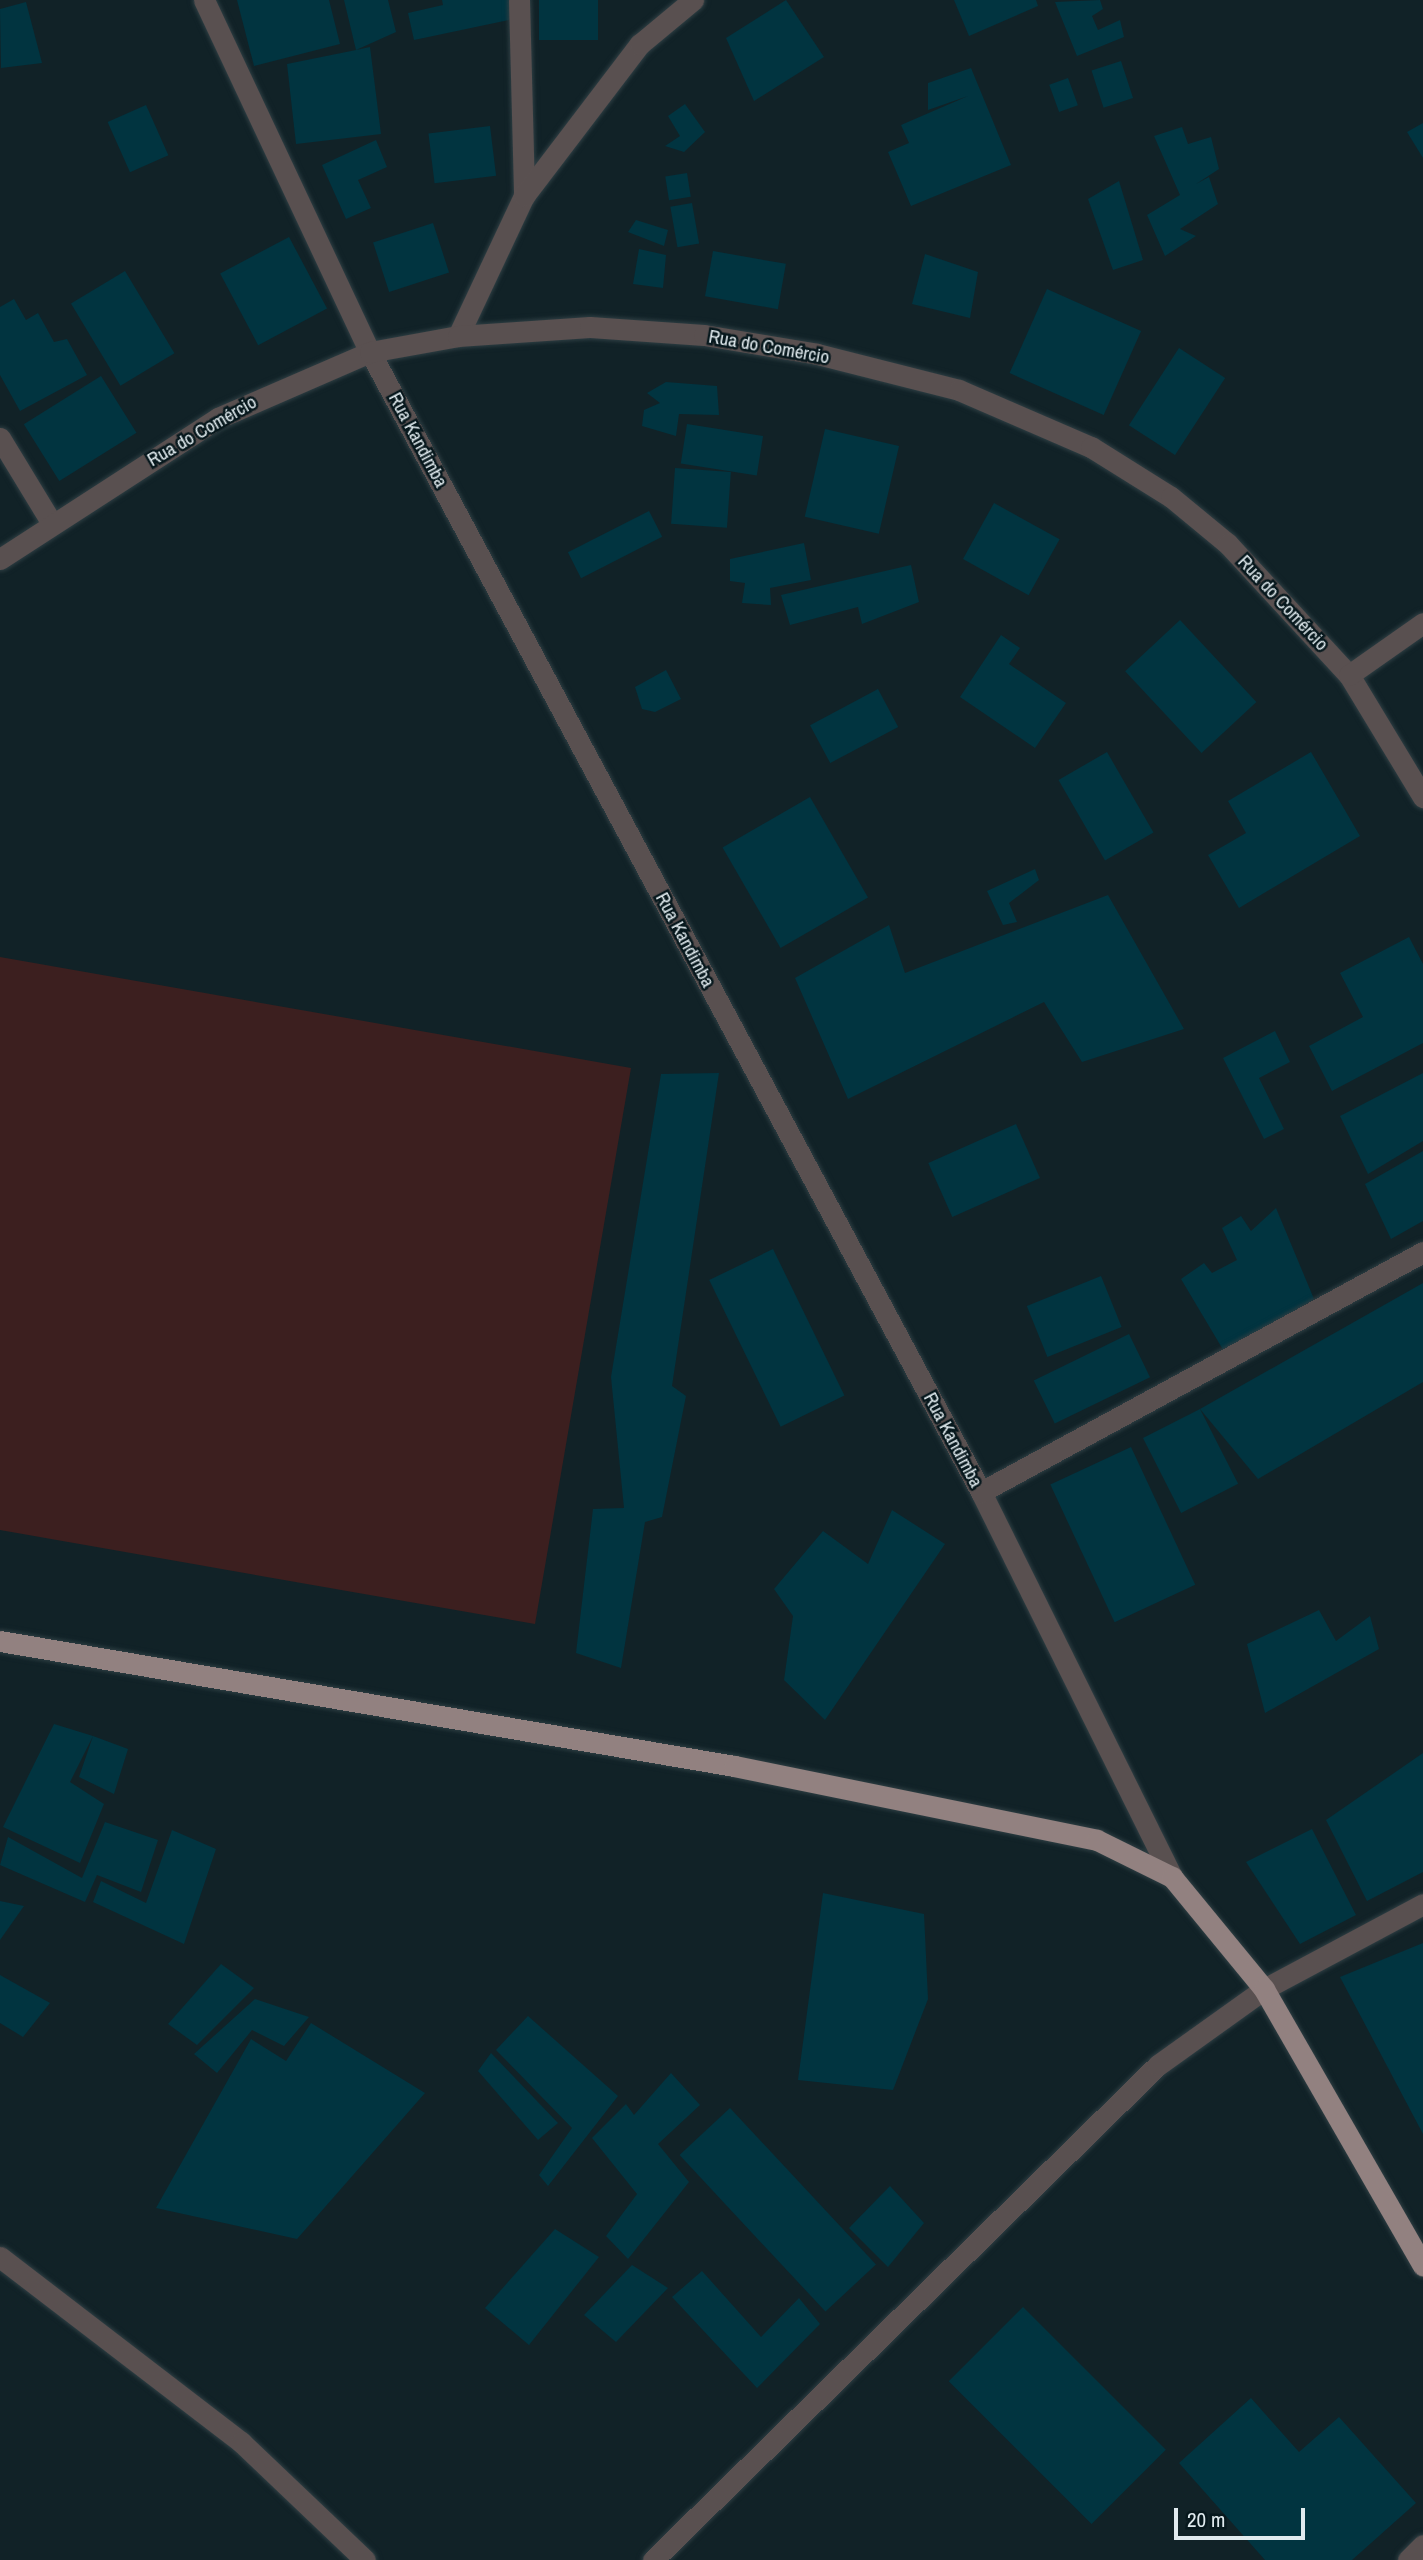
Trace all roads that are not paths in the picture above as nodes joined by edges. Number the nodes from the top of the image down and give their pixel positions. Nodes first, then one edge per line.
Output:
1 (204, 0) edge
2 (519, 0) edge
3 (693, 0) edge
4 (524, 196) junction
5 (458, 336) junction
6 (370, 352) junction
7 (0, 438) edge
8 (51, 522) junction
9 (0, 559) edge
10 (1422, 625) edge
11 (1349, 675) junction
12 (1423, 797) edge
13 (1423, 1252) edge
14 (981, 1492) junction
15 (0, 1641) edge
16 (1172, 1877) junction
17 (1423, 1904) edge
18 (1264, 1989) junction
19 (0, 2257) edge
20 (1423, 2265) edge
21 (1423, 2546) edge
22 (365, 2560) edge
23 (653, 2560) edge
24 (1408, 2560) edge

1 - 6 street, Rua Kandimba
2 - 4 street
3 - 4 street
4 - 5 street
5 - 6 street, Rua do Comércio
5 - 11 street, Rua do Comércio
6 - 8 street, Rua do Comércio
6 - 14 street, Rua Kandimba
7 - 8 street
8 - 9 street, Rua do Comércio
10 - 11 street
11 - 12 street, Rua do Comércio
13 - 14 street
14 - 16 street, Rua Kandimba
15 - 16 main road
16 - 18 main road
17 - 18 street
18 - 20 main road
18 - 23 street
19 - 22 street
21 - 24 street

